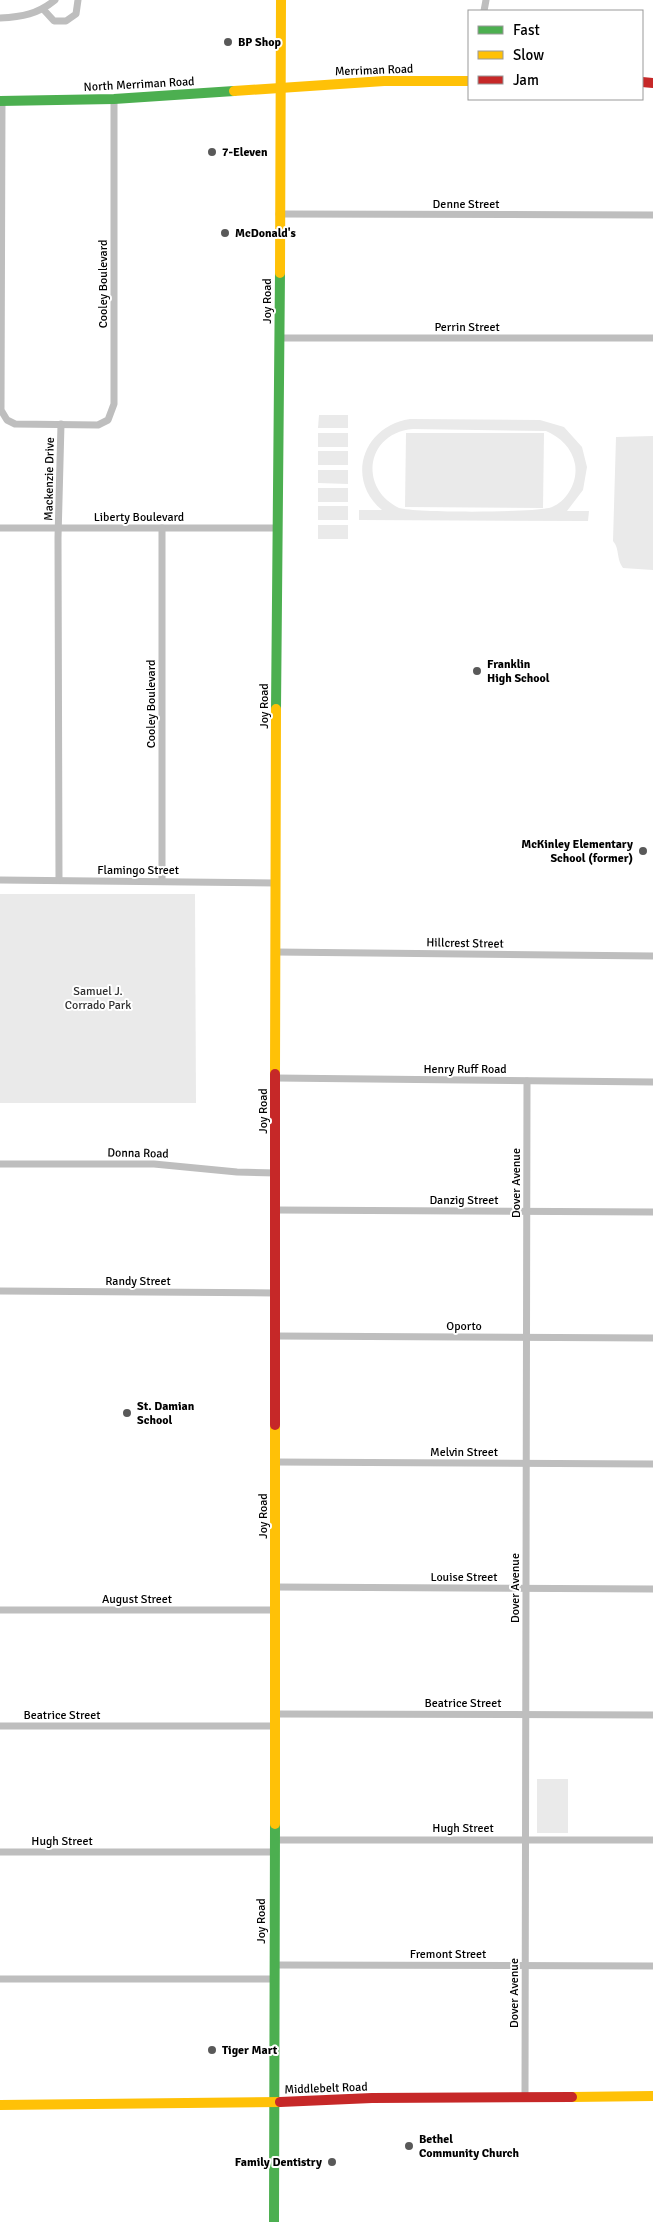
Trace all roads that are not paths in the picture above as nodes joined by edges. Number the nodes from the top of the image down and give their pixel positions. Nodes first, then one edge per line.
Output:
1 (55, 0) edge
2 (78, 0) edge
3 (281, 0) edge
4 (42, 9) junction
5 (0, 18) edge
6 (468, 81) edge
7 (280, 89) junction
8 (114, 99) junction
9 (1, 101) edge
10 (279, 214) junction
11 (653, 215) edge
12 (1, 274) edge
13 (280, 338) junction
14 (653, 338) edge
15 (61, 424) junction
16 (0, 528) edge
17 (60, 528) junction
18 (162, 528) junction
19 (277, 528) junction
20 (0, 880) edge
21 (59, 880) junction
22 (162, 881) junction
23 (276, 883) junction
24 (276, 952) junction
25 (653, 956) edge
26 (276, 1078) junction
27 (527, 1081) junction
28 (653, 1082) edge
29 (0, 1164) edge
30 (276, 1173) junction
31 (276, 1210) junction
32 (527, 1212) junction
33 (653, 1212) edge
34 (0, 1291) edge
35 (275, 1292) junction
36 (275, 1336) junction
37 (527, 1337) junction
38 (653, 1338) edge
39 (275, 1462) junction
40 (527, 1464) junction
41 (653, 1464) edge
42 (275, 1587) junction
43 (526, 1588) junction
44 (653, 1589) edge
45 (0, 1610) edge
46 (275, 1610) junction
47 (274, 1714) junction
48 (526, 1714) junction
49 (653, 1714) edge
50 (0, 1726) edge
51 (274, 1726) junction
52 (274, 1840) junction
53 (526, 1840) junction
54 (653, 1840) edge
55 (0, 1852) edge
56 (274, 1852) junction
57 (274, 1965) junction
58 (526, 1966) junction
59 (653, 1966) edge
60 (274, 1979) junction
61 (0, 1980) edge
62 (525, 2096) junction
63 (653, 2096) edge
64 (274, 2102) junction
65 (0, 2105) edge
66 (274, 2222) edge

1 - 4 street
2 - 4 street
3 - 7 street, Joy Road
4 - 5 street
6 - 7 street, Merriman Road
7 - 8 street, North Merriman Road
7 - 10 street, Joy Road
8 - 9 street, North Merriman Road
8 - 15 street, Cooley Boulevard
9 - 12 street, Mackenzie Drive
10 - 11 street, Denne Street
10 - 13 street, Joy Road
12 - 15 street, Mackenzie Drive
13 - 14 street, Perrin Street
13 - 19 street, Joy Road
15 - 17 street, Mackenzie Drive
16 - 17 street, Liberty Boulevard
17 - 18 street, Liberty Boulevard
17 - 21 street, Mackenzie Drive
18 - 19 street, Liberty Boulevard
18 - 22 street, Cooley Boulevard
19 - 23 street, Joy Road
20 - 21 street, Flamingo Street
21 - 22 street, Flamingo Street
22 - 23 street, Flamingo Street
23 - 24 street, Joy Road
24 - 25 street, Hillcrest Street
24 - 26 street, Joy Road
26 - 27 street, Henry Ruff Road
26 - 30 street, Joy Road
27 - 28 street, Henry Ruff Road
27 - 32 street, Dover Avenue
29 - 30 street, Donna Road
30 - 31 street, Joy Road
31 - 32 street, Danzig Street
31 - 35 street, Joy Road
32 - 33 street, Danzig Street
32 - 37 street, Dover Avenue
34 - 35 street, Randy Street
35 - 36 street, Joy Road
36 - 37 street, Oporto
36 - 39 street, Joy Road
37 - 38 street, Oporto
37 - 40 street, Dover Avenue
39 - 40 street, Melvin Street
39 - 42 street, Joy Road
40 - 41 street, Melvin Street
40 - 43 street, Dover Avenue
42 - 43 street, Louise Street
42 - 46 street, Joy Road
43 - 44 street, Louise Street
43 - 48 street, Dover Avenue
45 - 46 street, August Street
46 - 47 street, Joy Road
47 - 48 street, Beatrice Street
47 - 51 street, Joy Road
48 - 49 street, Beatrice Street
48 - 53 street, Dover Avenue
50 - 51 street, Beatrice Street
51 - 52 street, Joy Road
52 - 53 street, Hugh Street
52 - 56 street, Joy Road
53 - 54 street, Hugh Street
53 - 58 street, Dover Avenue
55 - 56 street, Hugh Street
56 - 57 street, Joy Road
57 - 58 street, Fremont Street
57 - 60 street, Joy Road
58 - 59 street, Fremont Street
58 - 62 street, Dover Avenue
60 - 61 street
60 - 64 street, Joy Road
62 - 63 street, Middlebelt Road
62 - 64 street, Middlebelt Road
64 - 65 street, Middlebelt Road
64 - 66 street, Joy Road

